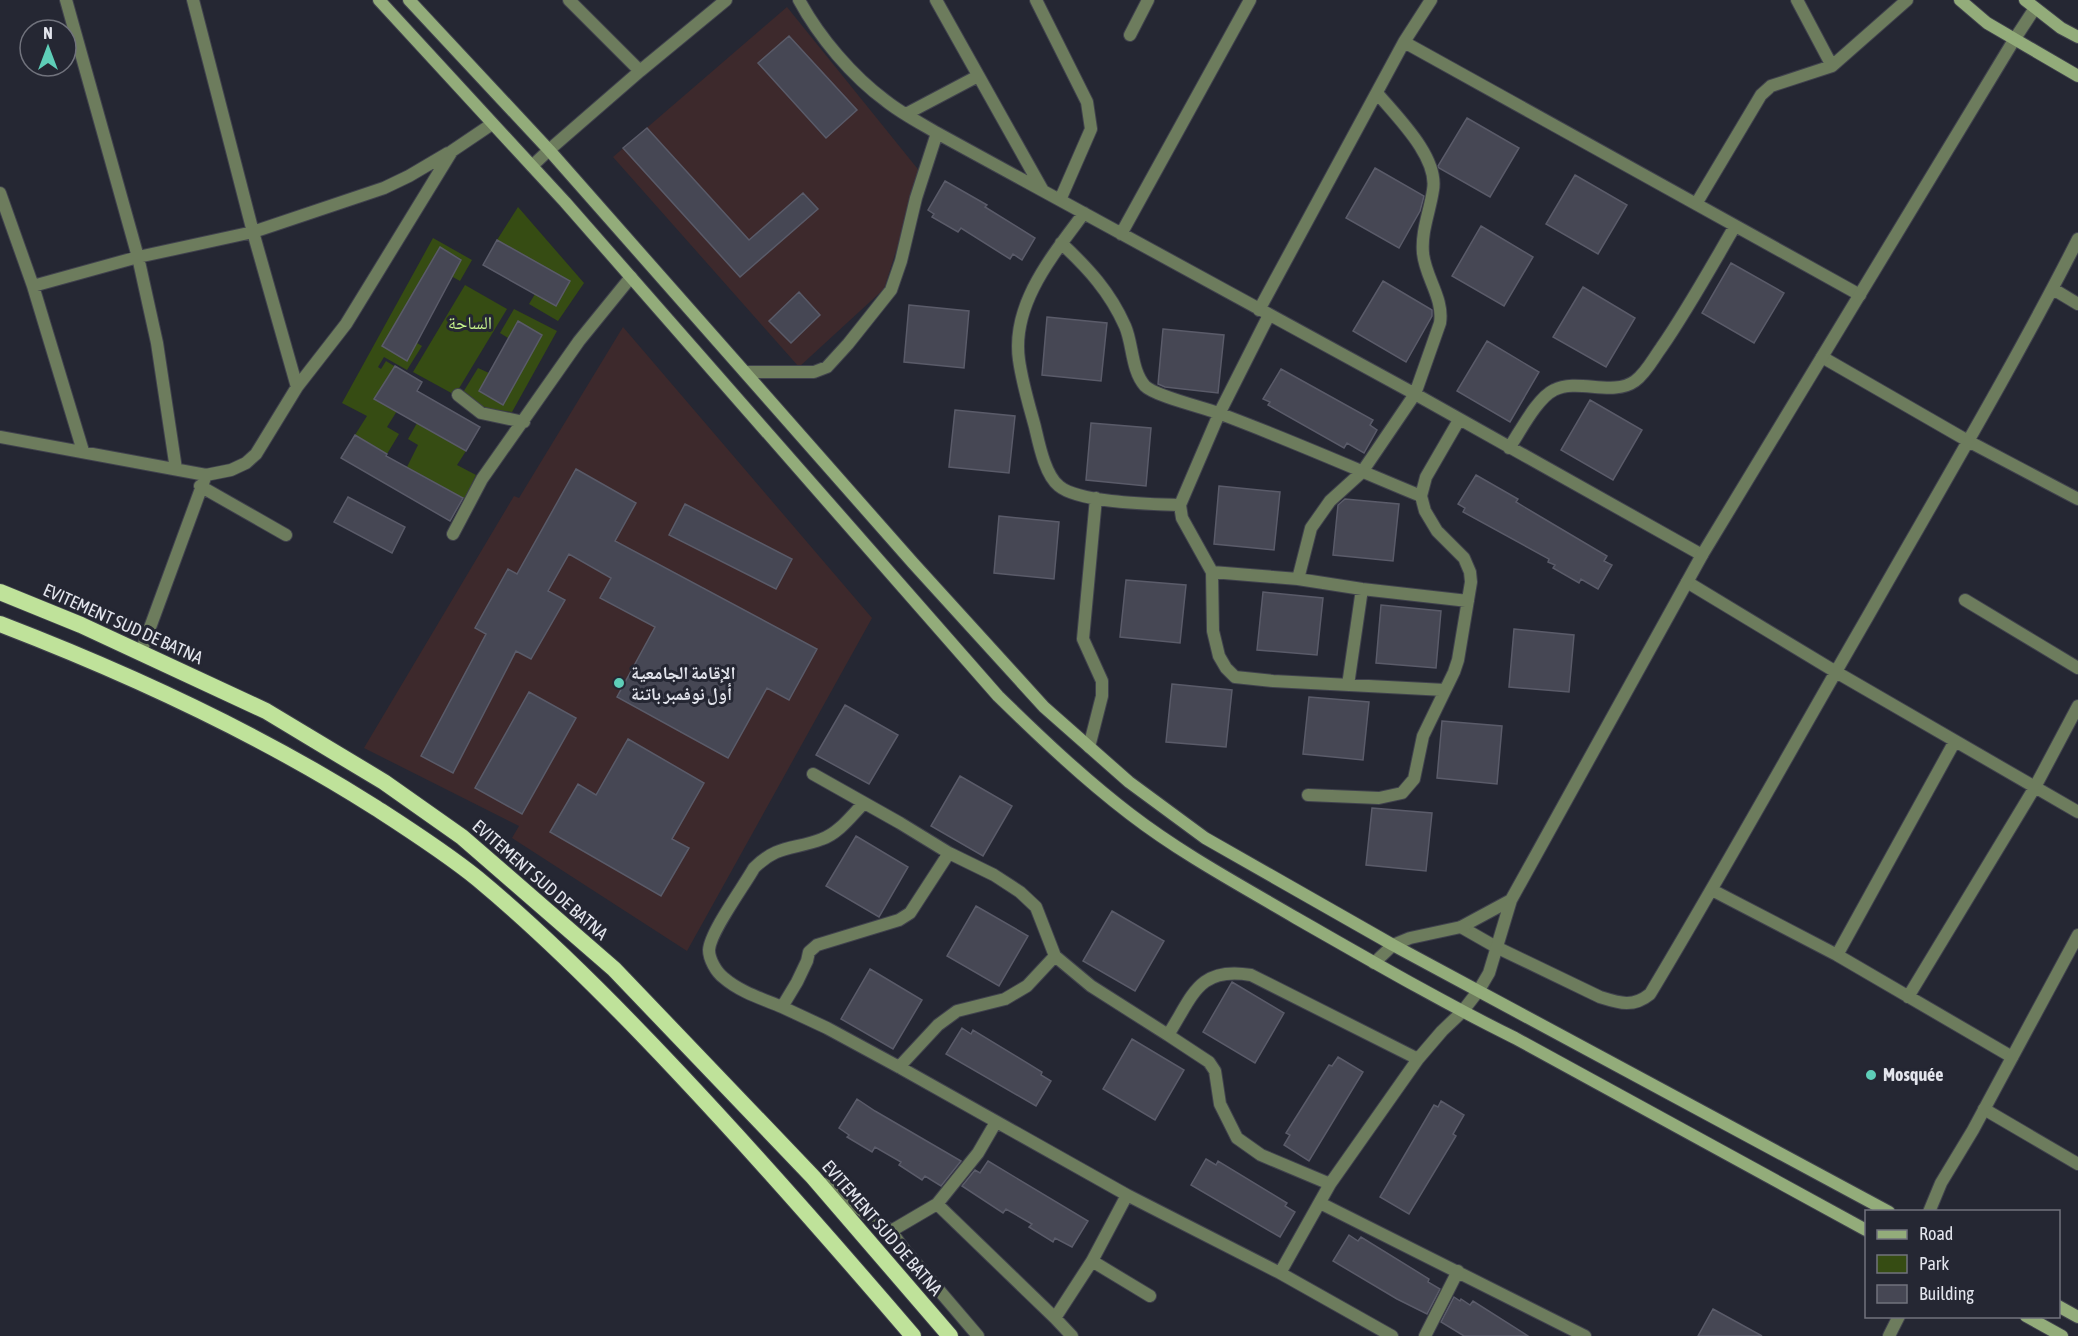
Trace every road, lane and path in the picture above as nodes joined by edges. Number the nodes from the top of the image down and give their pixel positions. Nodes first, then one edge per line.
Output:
1 (66, 0) edge
2 (193, 0) edge
3 (379, 0) edge
4 (409, 0) edge
5 (569, 0) edge
6 (799, 0) edge
7 (936, 0) edge
8 (1036, 0) edge
9 (1250, 0) edge
10 (1431, 0) edge
11 (1797, 0) edge
12 (1907, 0) edge
13 (1960, 0) edge
14 (2025, 0) edge
15 (721, 1) edge
16 (1144, 3) edge
17 (2035, 8) junction
18 (1130, 35) dead end
19 (2078, 37) edge
20 (2014, 40) junction
21 (1404, 42) junction
22 (1832, 66) junction
23 (640, 71) junction
24 (978, 76) junction
25 (2078, 76) edge
26 (1377, 93) junction
27 (906, 114) junction
28 (492, 124) junction
29 (937, 133) junction
30 (549, 150) junction
31 (452, 151) junction
32 (532, 166) junction
33 (1043, 190) junction
34 (0, 193) edge
35 (1060, 200) junction
36 (1696, 204) junction
37 (1084, 213) junction
38 (1735, 226) junction
39 (253, 232) junction
40 (1121, 234) junction
41 (2078, 240) edge
42 (1061, 243) junction
43 (138, 257) junction
44 (631, 277) junction
45 (33, 286) junction
46 (2052, 289) junction
47 (1860, 295) junction
48 (2078, 304) edge
49 (1264, 313) junction
50 (1822, 357) junction
51 (745, 372) junction
52 (297, 387) junction
53 (1415, 394) junction
54 (458, 395) dead end
55 (1219, 414) junction
56 (1459, 420) junction
57 (524, 422) junction
58 (0, 436) edge
59 (1968, 441) junction
60 (1509, 448) junction
61 (83, 451) junction
62 (176, 469) junction
63 (1362, 472) junction
64 (206, 475) junction
65 (200, 486) junction
66 (1420, 496) junction
67 (1096, 498) junction
68 (2078, 499) edge
69 (1180, 505) junction
70 (453, 534) dead end
71 (286, 535) dead end
72 (1702, 555) junction
73 (1212, 572) junction
74 (1298, 579) junction
75 (1687, 582) junction
76 (1362, 589) junction
77 (0, 592) edge
78 (1965, 600) dead end
79 (1468, 601) junction
80 (0, 624) edge
81 (141, 652) junction
82 (2078, 668) edge
83 (1836, 672) junction
84 (1348, 685) junction
85 (1445, 690) junction
86 (2078, 706) edge
87 (1955, 741) junction
88 (1089, 747) junction
89 (813, 774) dead end
90 (2035, 788) junction
91 (1308, 795) dead end
92 (864, 803) junction
93 (2078, 812) edge
94 (949, 853) junction
95 (1712, 890) junction
96 (1511, 900) junction
97 (1461, 927) junction
98 (2078, 934) edge
99 (1394, 945) junction
100 (1496, 947) junction
101 (1837, 955) junction
102 (1055, 956) junction
103 (1374, 963) junction
104 (1479, 990) junction
105 (1908, 997) junction
106 (782, 1007) junction
107 (1462, 1012) junction
108 (1168, 1035) junction
109 (2012, 1057) junction
110 (1418, 1059) junction
111 (899, 1067) junction
112 (1984, 1109) junction
113 (996, 1122) junction
114 (2078, 1164) edge
115 (813, 1177) junction
116 (1330, 1184) junction
117 (1127, 1195) junction
118 (1320, 1203) junction
119 (937, 1204) junction
120 (1885, 1210) edge
121 (1930, 1210) edge
122 (1865, 1229) edge
123 (891, 1231) junction
124 (1092, 1261) junction
125 (1458, 1271) junction
126 (1280, 1273) junction
127 (1150, 1296) dead end
128 (2060, 1307) edge
129 (2078, 1317) edge
130 (1055, 1318) junction
131 (1898, 1318) edge
132 (2028, 1318) edge
133 (1388, 1335) edge
134 (913, 1336) edge
135 (950, 1336) edge
136 (978, 1336) edge
137 (1072, 1336) edge
138 (1425, 1336) edge
139 (1582, 1336) edge
140 (1889, 1336) edge
141 (2062, 1336) edge

1 - 43 street
2 - 39 street
3 - 28 main road
4 - 30 main road
5 - 23 street
6 - 27 street
7 - 24 street
8 - 35 street
9 - 40 street
10 - 21 street
11 - 22 street
12 - 22 street
13 - 20 main road
14 - 17 main road
15 - 23 street
16 - 18 street
17 - 19 main road
17 - 20 street
20 - 25 main road
20 - 47 street
21 - 26 street
21 - 36 street
22 - 36 street
23 - 30 street
24 - 27 street
24 - 33 street
26 - 49 street
26 - 53 street
27 - 29 street
28 - 31 street
28 - 32 main road
29 - 33 street
29 - 51 street
30 - 32 street
30 - 51 main road
31 - 39 street
31 - 52 street
32 - 44 main road
33 - 35 street
34 - 45 street
35 - 37 street
36 - 38 street
37 - 40 street
37 - 42 street
38 - 47 street
38 - 60 street
39 - 43 street
39 - 52 street
40 - 49 street
41 - 46 street
42 - 55 street
42 - 67 street
43 - 45 street
43 - 62 street
44 - 57 street
44 - 103 main road
45 - 61 street
46 - 48 street
46 - 59 street
47 - 50 street
49 - 53 street
49 - 55 street
50 - 59 street
50 - 72 street
51 - 88 main road
52 - 64 street
53 - 56 street
53 - 63 street
54 - 57 street
55 - 63 street
55 - 69 street
56 - 60 street
56 - 66 street
57 - 70 street
58 - 61 street
59 - 68 street
59 - 83 street
60 - 72 street
61 - 62 street
62 - 64 street
63 - 66 street
63 - 74 street
64 - 65 street
65 - 71 street
65 - 81 street
66 - 79 street
67 - 69 street
67 - 88 street
69 - 73 street
72 - 75 street
73 - 74 street
73 - 84 street
74 - 76 street
75 - 83 street
75 - 96 street
76 - 79 street
76 - 84 street
77 - 81 highway, EVITEMENT SUD DE BATNA
78 - 82 street
79 - 85 street
80 - 134 highway
81 - 115 highway, EVITEMENT SUD DE BATNA
83 - 87 street
83 - 95 street
84 - 85 street
85 - 91 street
86 - 90 street
87 - 90 street
87 - 101 street
88 - 99 main road
89 - 92 street
90 - 93 street
90 - 105 street
92 - 94 street
92 - 106 street
94 - 102 street
94 - 106 street
95 - 100 street
95 - 101 street
96 - 97 street
96 - 100 street
97 - 99 street
97 - 100 street
98 - 109 street
99 - 103 street
99 - 104 main road
100 - 104 street
101 - 105 street
102 - 108 street
102 - 111 street
103 - 107 main road
104 - 107 street
104 - 120 main road
105 - 109 street
106 - 111 street
107 - 110 street
107 - 122 main road
108 - 110 street
108 - 116 street
109 - 112 street
110 - 116 street
111 - 113 street
112 - 114 street
112 - 121 street
113 - 117 street
113 - 119 street
115 - 123 street
115 - 135 highway, EVITEMENT SUD DE BATNA
116 - 118 street
117 - 124 street
117 - 126 street
118 - 125 street
118 - 126 street
119 - 123 street
119 - 130 street
123 - 136 street
124 - 127 street
124 - 130 street
125 - 138 street
125 - 139 street
126 - 133 street
128 - 129 main road
130 - 137 street
131 - 140 street
132 - 141 main road

